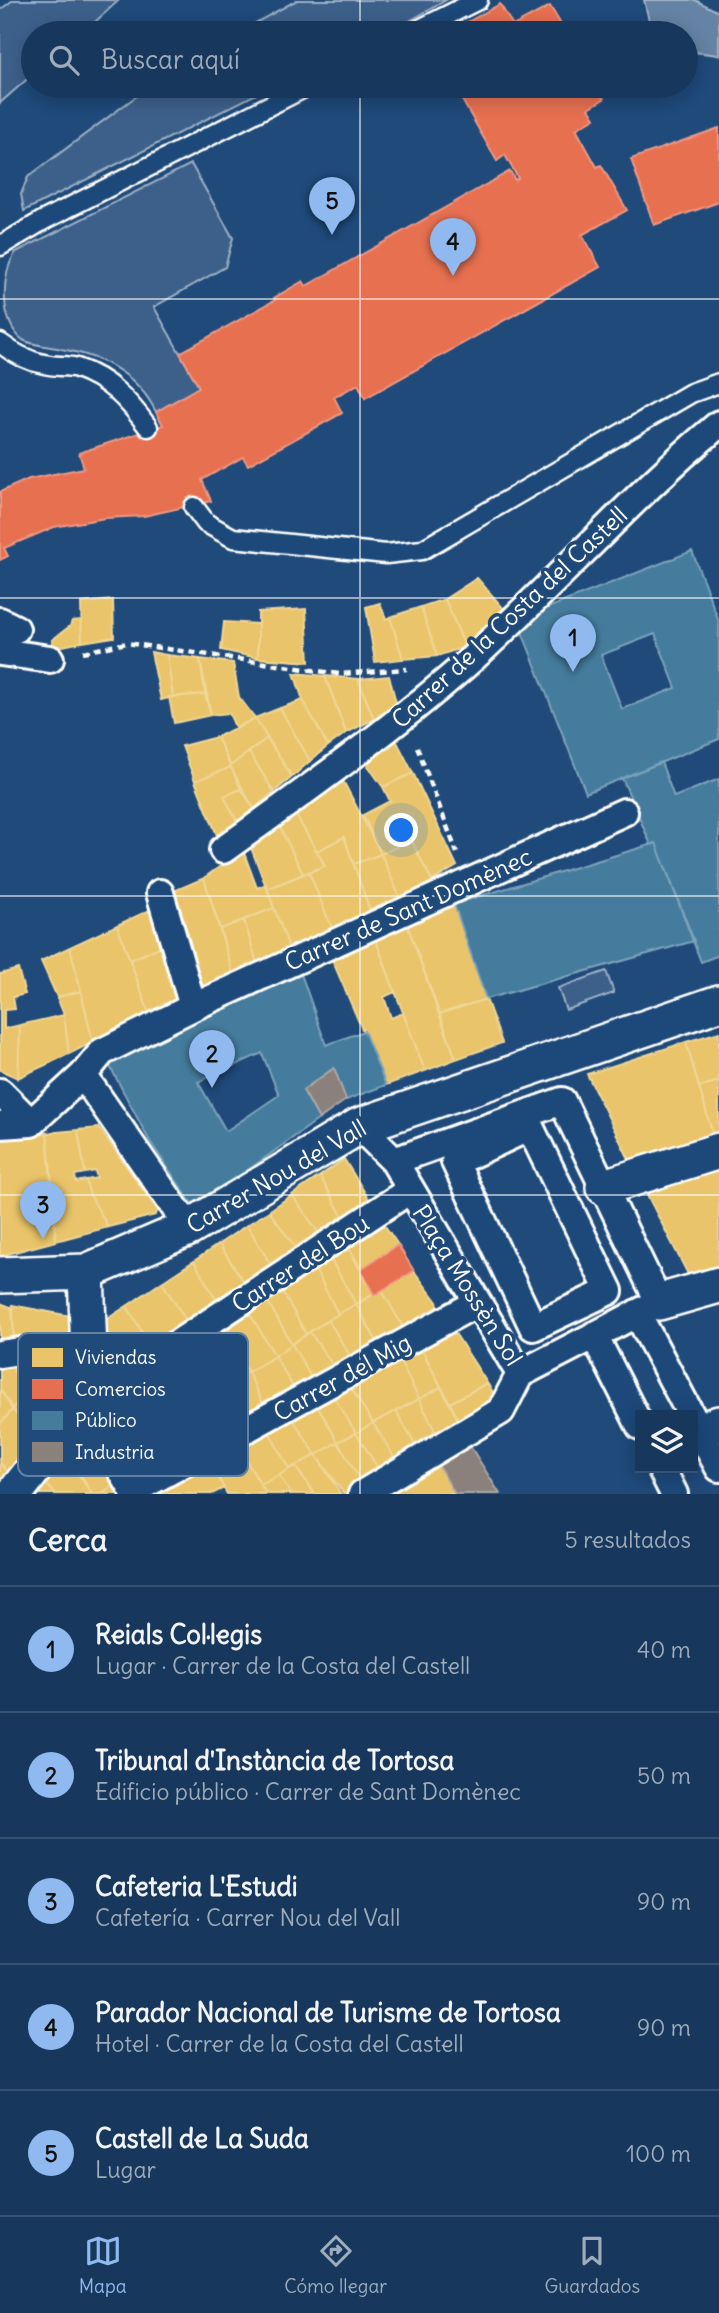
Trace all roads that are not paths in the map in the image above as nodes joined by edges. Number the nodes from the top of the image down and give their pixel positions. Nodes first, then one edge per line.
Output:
1 (478, 0) edge
2 (436, 21) edge
3 (284, 98) edge
4 (0, 246) edge
5 (0, 343) edge
6 (719, 383) edge
7 (719, 424) edge
8 (148, 427) dead end
9 (194, 507) dead end
10 (0, 621) edge
11 (0, 631) edge
12 (0, 652) edge
13 (50, 659) road end
14 (624, 812) dead end
15 (223, 850) dead end
16 (160, 893) dead end
17 (719, 1003) edge
18 (193, 1007) junction
19 (550, 1060) junction
20 (83, 1075) junction
21 (0, 1092) edge
22 (562, 1101) junction
23 (31, 1123) junction
24 (0, 1125) edge
25 (359, 1126) junction
26 (719, 1151) edge
27 (394, 1161) junction
28 (604, 1187) junction
29 (410, 1190) junction
30 (189, 1228) junction
31 (86, 1272) junction
32 (0, 1275) edge
33 (719, 1285) edge
34 (609, 1291) joint
35 (477, 1303) junction
36 (648, 1308) junction
37 (88, 1333) edge
38 (193, 1333) edge
39 (594, 1335) junction
40 (18, 1351) edge
41 (0, 1354) edge
42 (520, 1374) junction
43 (635, 1416) edge
44 (700, 1422) edge
45 (248, 1430) edge
46 (719, 1468) edge
47 (664, 1473) edge
48 (29, 1476) edge
49 (124, 1476) edge
50 (165, 1476) edge
51 (134, 1493) edge
52 (15, 1494) edge
53 (362, 1494) edge
54 (674, 1494) edge

1 - 2 lane
3 - 4 lane
5 - 8 lane
6 - 9 lane
7 - 15 street, Carrer de la Costa del Castell
10 - 11 street
12 - 13 street
14 - 18 street, Carrer de Sant Domènec
16 - 18 street
17 - 19 street, Carrer Nou del Vall
18 - 20 street, Carrer de Sant Domènec
19 - 22 street
19 - 25 street, Carrer Nou del Vall
20 - 23 street, Carrer de Sant Domènec
20 - 30 street
21 - 23 street
22 - 27 street
22 - 28 street
23 - 24 street
25 - 27 street, Plaça Mossèn Sol
25 - 30 street, Carrer Nou del Vall
26 - 28 street
27 - 29 street, Plaça Mossèn Sol
28 - 36 street
29 - 35 street, Plaça Mossèn Sol
29 - 38 street, Carrer del Bou
30 - 31 street, Carrer Nou del Vall
31 - 32 street, Carrer Nou del Vall
31 - 37 street
33 - 36 street
34 - 34 street, Plaça Mossèn Sol
35 - 42 street, Plaça Mossèn Sol
35 - 45 street, Carrer del Mig
36 - 39 street, Plaça Mossèn Sol
36 - 44 street
39 - 42 street, Plaça Mossèn Sol
39 - 43 street
40 - 41 street
42 - 53 street
44 - 46 street
47 - 54 street
48 - 52 street
49 - 51 street
50 - 51 street, Carrer del Mig

